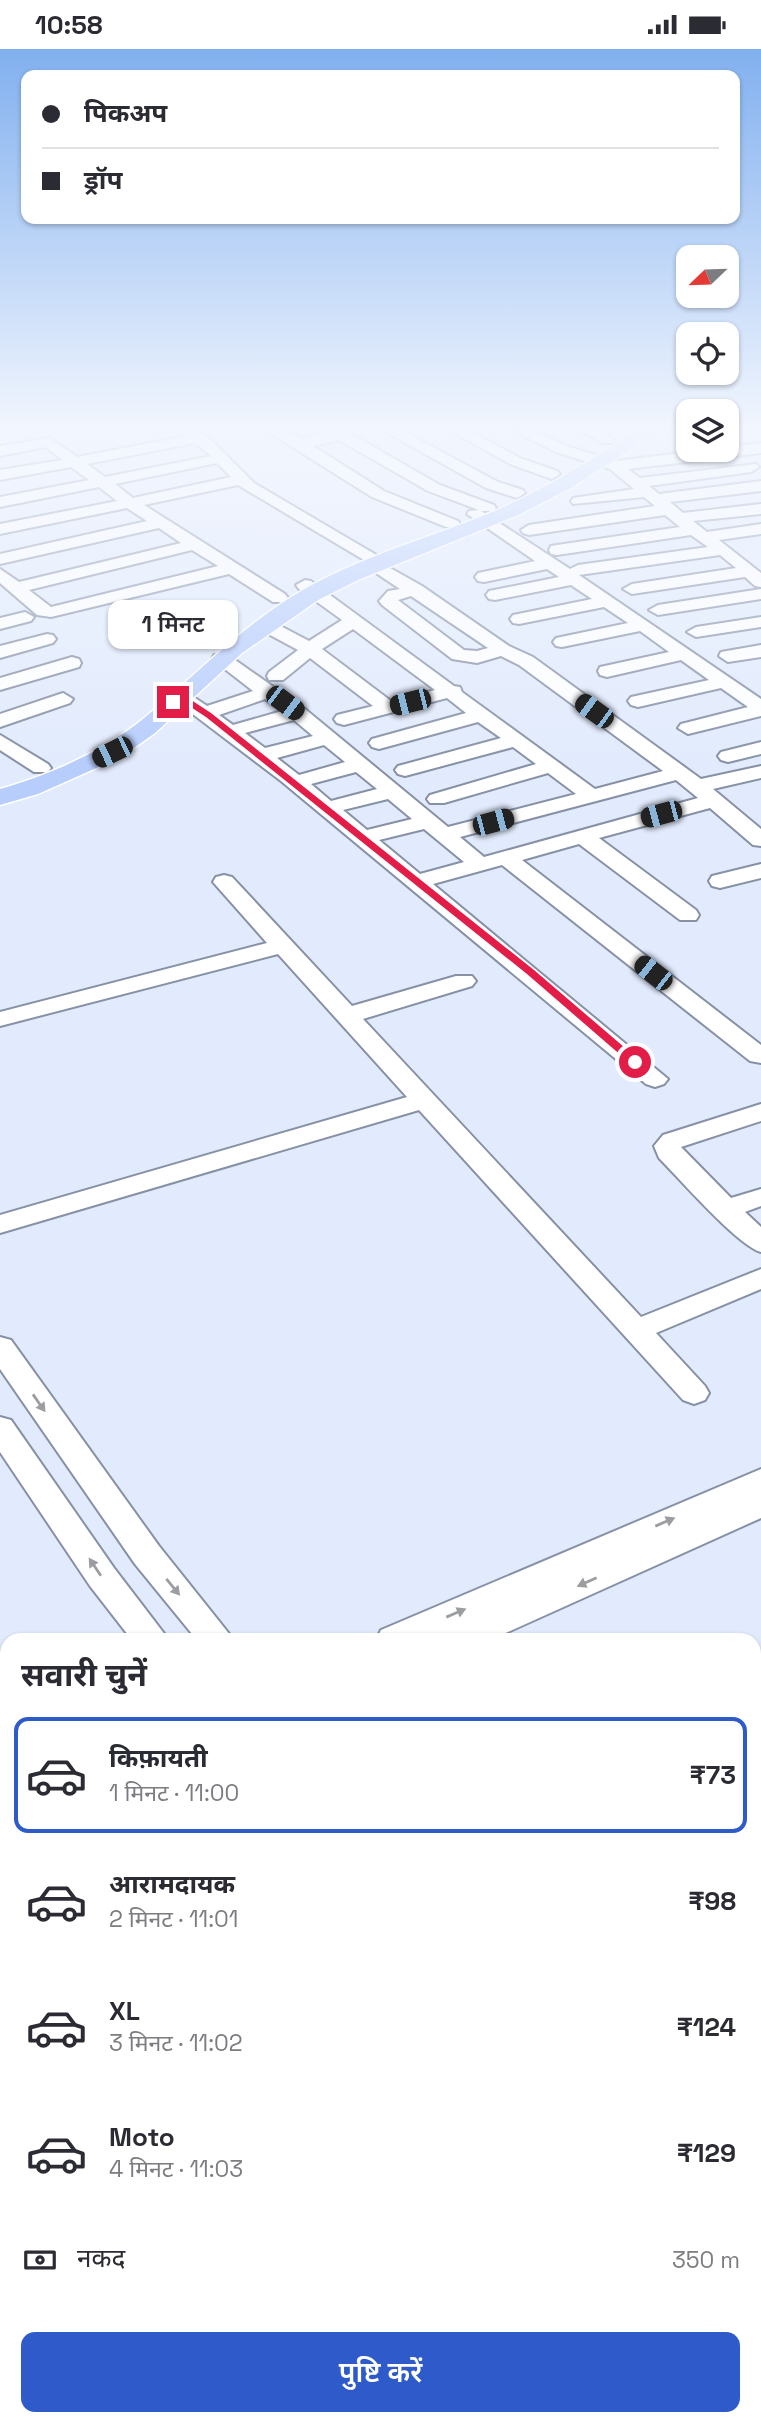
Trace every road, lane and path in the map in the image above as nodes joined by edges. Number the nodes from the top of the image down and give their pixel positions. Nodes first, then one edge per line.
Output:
1 (77, 542) edge
2 (192, 542) edge
3 (342, 542) edge
4 (413, 542) edge
5 (417, 542) edge
6 (529, 542) edge
7 (646, 542) edge
8 (711, 542) edge
9 (196, 544) junction
10 (761, 555) edge
11 (554, 557) junction
12 (0, 559) edge
13 (373, 560) junction
14 (232, 568) junction
15 (749, 573) edge
16 (0, 575) edge
17 (576, 575) junction
18 (484, 577) dead end
19 (310, 588) junction
20 (632, 589) dead end
21 (416, 590) junction
22 (6, 593) edge
23 (495, 595) dead end
24 (279, 598) junction
25 (607, 601) junction
26 (658, 610) dead end
27 (25, 617) dead end
28 (519, 619) dead end
29 (355, 620) junction
30 (761, 622) edge
31 (0, 624) edge
32 (265, 625) junction
33 (643, 625) junction
34 (696, 632) dead end
35 (47, 639) dead end
36 (562, 642) dead end
37 (310, 649) junction
38 (503, 650) junction
39 (761, 651) edge
40 (0, 652) edge
41 (685, 654) junction
42 (728, 656) dead end
43 (221, 659) junction
44 (72, 663) dead end
45 (607, 671) dead end
46 (724, 682) junction
47 (0, 684) edge
48 (273, 684) junction
49 (453, 691) junction
50 (179, 696) junction
51 (63, 699) dead end
52 (638, 701) dead end
53 (388, 708) junction
54 (761, 709) edge
55 (206, 713) junction
56 (298, 713) junction
57 (484, 714) junction
58 (344, 719) dead end
59 (0, 721) edge
60 (688, 728) dead end
61 (228, 732) junction
62 (327, 738) junction
63 (518, 740) junction
64 (0, 741) edge
65 (379, 743) dead end
66 (761, 748) edge
67 (260, 755) junction
68 (728, 756) dead end
69 (361, 764) junction
70 (552, 766) junction
71 (41, 768) junction
72 (405, 769) dead end
73 (761, 772) edge
74 (679, 773) junction
75 (295, 782) junction
76 (0, 783) edge
77 (394, 791) junction
78 (706, 793) junction
79 (592, 796) junction
80 (0, 797) edge
81 (437, 799) dead end
82 (327, 808) junction
83 (436, 828) junction
84 (581, 835) junction
85 (363, 838) junction
86 (761, 840) edge
87 (505, 857) junction
88 (480, 865) junction
89 (761, 871) edge
90 (720, 881) dead end
91 (224, 882) dead end
92 (417, 883) junction
93 (688, 915) dead end
94 (277, 940) junction
95 (464, 981) dead end
96 (0, 1005) edge
97 (346, 1016) junction
98 (0, 1019) edge
99 (759, 1056) dead end
100 (655, 1079) dead end
101 (419, 1094) junction
102 (761, 1112) edge
103 (761, 1197) edge
104 (0, 1208) edge
105 (726, 1209) junction
106 (0, 1224) edge
107 (761, 1243) edge
108 (761, 1278) edge
109 (636, 1330) junction
110 (0, 1347) edge
111 (694, 1392) dead end
112 (0, 1428) edge
113 (761, 1481) edge
114 (761, 1504) edge
115 (146, 1633) edge
116 (211, 1633) edge
117 (409, 1633) edge
118 (472, 1633) edge

1 - 12 street
2 - 9 street
3 - 13 street
4 - 13 main road
5 - 13 main road
6 - 11 street
7 - 11 street
8 - 15 street
9 - 14 street
9 - 22 street
10 - 15 street
11 - 17 street
11 - 18 street
13 - 19 main road
13 - 21 street
14 - 22 street
14 - 24 street
15 - 17 street
15 - 20 street
15 - 26 street
16 - 22 street
17 - 23 street
17 - 25 street
19 - 24 main road
19 - 29 street
19 - 32 main road
21 - 38 street
21 - 38 street
24 - 71 main road
25 - 28 street
25 - 33 street
27 - 31 street
29 - 37 street
29 - 49 street
30 - 34 street
32 - 37 street
32 - 43 main road
33 - 36 street
33 - 41 street
35 - 40 street
37 - 48 street
37 - 53 street
38 - 74 street
39 - 42 street
41 - 45 street
41 - 46 street
43 - 48 street
43 - 50 main road
44 - 47 street
46 - 52 street
46 - 54 street
48 - 55 street
48 - 56 street
49 - 53 street
49 - 57 street
50 - 55 street
50 - 80 main road
51 - 59 street
53 - 58 street
54 - 60 street
55 - 61 street
56 - 61 street
56 - 62 street
57 - 63 street
57 - 65 street
61 - 67 street
62 - 67 street
62 - 69 street
63 - 70 street
63 - 72 street
64 - 71 street
66 - 68 street
67 - 75 street
69 - 75 street
69 - 77 street
70 - 79 street
70 - 81 street
71 - 76 main road
73 - 78 street
74 - 78 street
74 - 79 street
75 - 82 street
77 - 82 street
77 - 83 street
78 - 84 street
78 - 86 street
79 - 83 street
82 - 85 street
83 - 85 street
83 - 88 street
84 - 87 street
84 - 93 street
85 - 92 street
87 - 88 street
87 - 99 street
88 - 92 street
89 - 90 street
91 - 94 street
92 - 100 street
94 - 96 street
94 - 97 street
94 - 98 street
95 - 97 street
97 - 101 street
101 - 104 street
101 - 106 street
101 - 109 street
102 - 105 street
103 - 105 street
105 - 107 street
108 - 109 street
109 - 111 street
110 -> 116 street
115 -> 112 street
117 -> 113 street
114 -> 118 street

